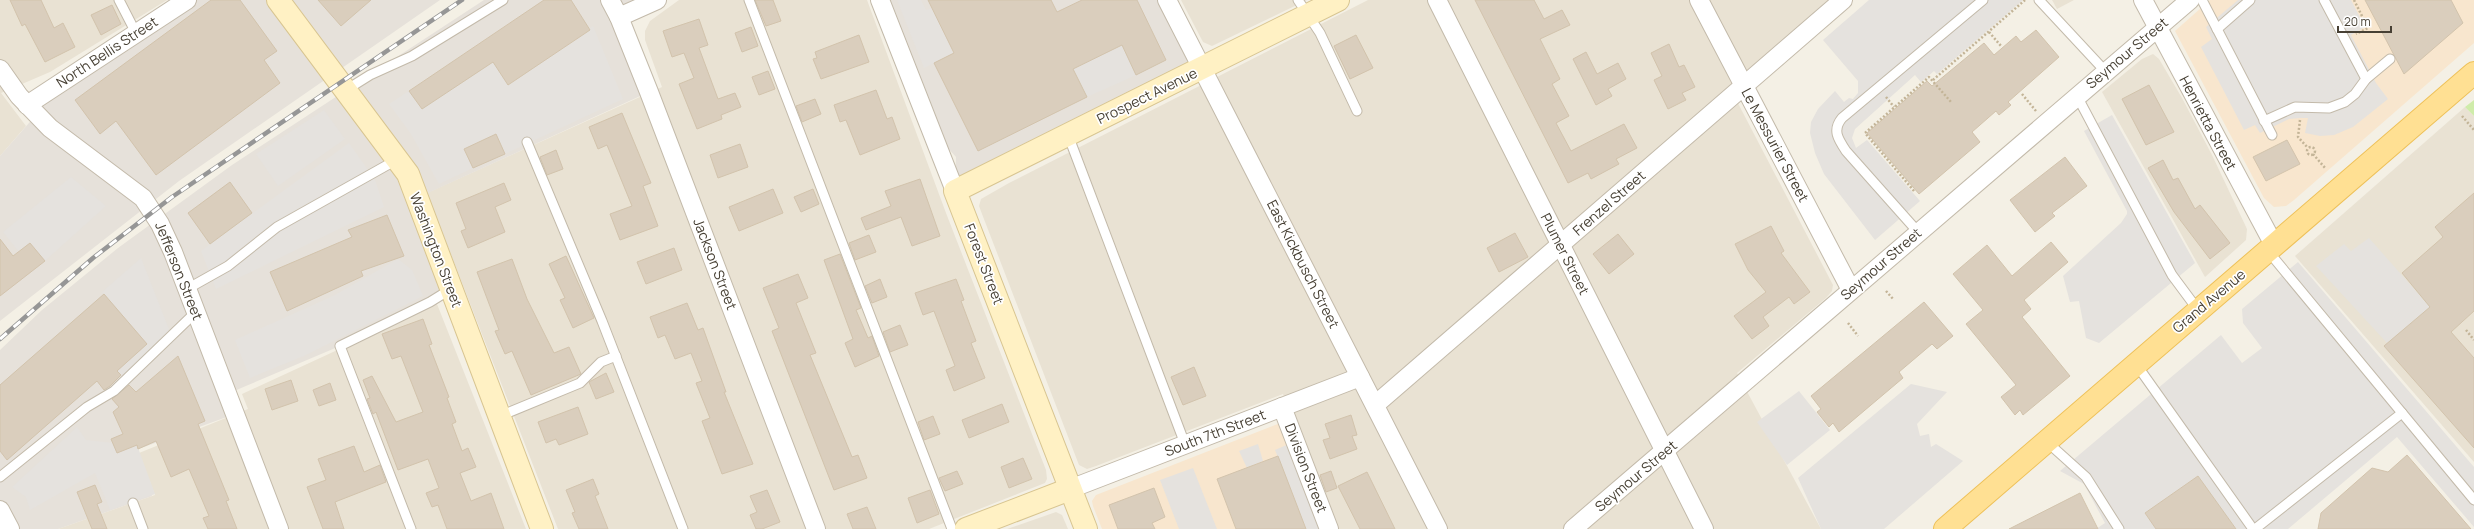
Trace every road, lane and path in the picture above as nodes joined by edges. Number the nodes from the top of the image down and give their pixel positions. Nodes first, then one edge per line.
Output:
1 (119, 0) edge
2 (187, 0) edge
3 (278, 0) edge
4 (503, 0) edge
5 (610, 0) edge
6 (657, 0) edge
7 (749, 0) edge
8 (880, 0) edge
9 (1167, 0) edge
10 (1338, 0) edge
11 (1437, 0) edge
12 (1699, 0) edge
13 (1843, 0) edge
14 (1983, 0) edge
15 (2025, 0) edge
16 (2039, 0) edge
17 (2143, 0) edge
18 (2190, 0) edge
19 (2202, 0) edge
20 (2250, 0) edge
21 (2324, 0) edge
22 (2354, 0) edge
23 (1303, 7) edge
24 (619, 17) junction
25 (2158, 28) junction
26 (2217, 29) junction
27 (1989, 32) junction
28 (136, 34) junction
29 (2356, 40) dead end
30 (2001, 46) dead end
31 (2390, 59) dead end
32 (0, 68) edge
33 (1202, 68) junction
34 (2106, 72) junction
35 (2474, 73) edge
36 (1933, 80) junction
37 (2366, 80) junction
38 (1744, 85) junction
39 (346, 90) junction
40 (2022, 94) dead end
41 (2077, 96) junction
42 (1887, 99) dead end
43 (1952, 102) dead end
44 (27, 105) junction
45 (1894, 107) junction
46 (1357, 111) dead end
47 (2038, 113) dead end
48 (2462, 116) dead end
49 (2300, 118) dead end
50 (2264, 121) junction
51 (2474, 130) edge
52 (1068, 135) junction
53 (2272, 135) dead end
54 (527, 142) dead end
55 (2308, 148) junction
56 (2313, 154) junction
57 (398, 159) junction
58 (2326, 169) dead end
59 (955, 191) junction
60 (1914, 191) dead end
61 (1918, 232) junction
62 (1561, 244) junction
63 (2271, 248) junction
64 (451, 289) junction
65 (187, 290) junction
66 (1851, 290) junction
67 (1886, 291) dead end
68 (1894, 300) dead end
69 (2198, 310) junction
70 (196, 312) junction
71 (1848, 323) dead end
72 (2466, 330) dead end
73 (1858, 336) dead end
74 (2474, 340) edge
75 (616, 356) junction
76 (2136, 364) junction
77 (1360, 377) junction
78 (1375, 405) junction
79 (1282, 407) junction
80 (2402, 413) junction
81 (499, 416) junction
82 (2046, 441) junction
83 (1185, 444) junction
84 (1665, 452) junction
85 (0, 478) edge
86 (1070, 489) junction
87 (2474, 500) edge
88 (133, 503) dead end
89 (0, 510) edge
90 (10, 529) edge
91 (143, 529) edge
92 (279, 529) edge
93 (411, 529) edge
94 (542, 529) edge
95 (682, 529) edge
96 (816, 529) edge
97 (952, 529) edge
98 (966, 529) edge
99 (1086, 529) edge
100 (1329, 529) edge
101 (1438, 529) edge
102 (1573, 529) edge
103 (1704, 529) edge
104 (1944, 529) edge
105 (2119, 529) edge
106 (2254, 529) edge

1 - 28 lane
2 - 28 street, North Bellis Street
3 - 39 street, Washington Street
4 - 39 lane
5 - 24 street, Jackson Street
6 - 24 street
7 - 97 lane
8 - 59 street, Forest Street
9 - 33 street, East Kickbusch Street
10 - 23 street, Prospect Avenue
11 - 62 street, Plumer Street
12 - 38 street, Le Messurier Street
13 - 38 street, Frenzel Street
14 - 61 lane
15 - 27 path
16 - 34 lane
17 - 25 street, Henrietta Street
18 - 25 street, Seymour Street
19 - 26 lane
20 - 26 lane
21 - 37 lane
22 - 29 path
23 - 33 street, Prospect Avenue
23 - 46 lane
24 - 96 street, Jackson Street
25 - 34 street, Seymour Street
25 - 63 street, Henrietta Street
26 - 50 lane
27 - 30 path
27 - 36 path
28 - 44 street, North Bellis Street
31 - 37 lane
32 - 44 street, Jefferson Street
33 - 52 street, Prospect Avenue
33 - 77 street, East Kickbusch Street
34 - 41 street, Seymour Street
35 - 63 main road, Grand Avenue
36 - 43 path
36 - 45 path
37 - 50 lane
38 - 62 street, Frenzel Street
38 - 66 street, Le Messurier Street
39 - 57 street, Washington Street
40 - 47 path
41 - 61 street, Seymour Street
41 - 69 lane
42 - 45 path
44 - 65 street, Jefferson Street
45 - 60 path
48 - 51 path
49 - 55 path
50 - 53 lane
52 - 59 street, Prospect Avenue
52 - 83 lane
54 - 75 lane
55 - 56 path
55 - 56 path
56 - 58 path
57 - 64 street, Washington Street
57 - 65 lane
59 - 86 street, Forest Street
61 - 66 street, Seymour Street
62 - 78 street, Frenzel Street
62 - 84 street, Plumer Street
63 - 69 main road, Grand Avenue
63 - 80 lane
64 - 81 street, Washington Street
64 - 93 lane
65 - 70 street, Jefferson Street
66 - 84 street, Seymour Street
67 - 68 path
69 - 76 main road, Grand Avenue
70 - 85 lane
70 - 92 street, Jefferson Street
71 - 73 path
72 - 74 path
75 - 81 lane
75 - 95 lane
76 - 82 main road, Grand Avenue
76 - 106 lane
77 - 78 street, East Kickbusch Street
77 - 79 street, South 7th Street
78 - 101 street, East Kickbusch Street
79 - 83 street, South 7th Street
79 - 100 street, Division Street
80 - 87 lane
80 - 106 lane
81 - 94 street, Washington Street
82 - 104 main road, Grand Avenue
82 - 105 lane
83 - 86 street, South 7th Street
84 - 102 street, Seymour Street
84 - 103 street, Plumer Street
86 - 98 street
86 - 99 street, Forest Street
88 - 91 lane
89 - 90 street

